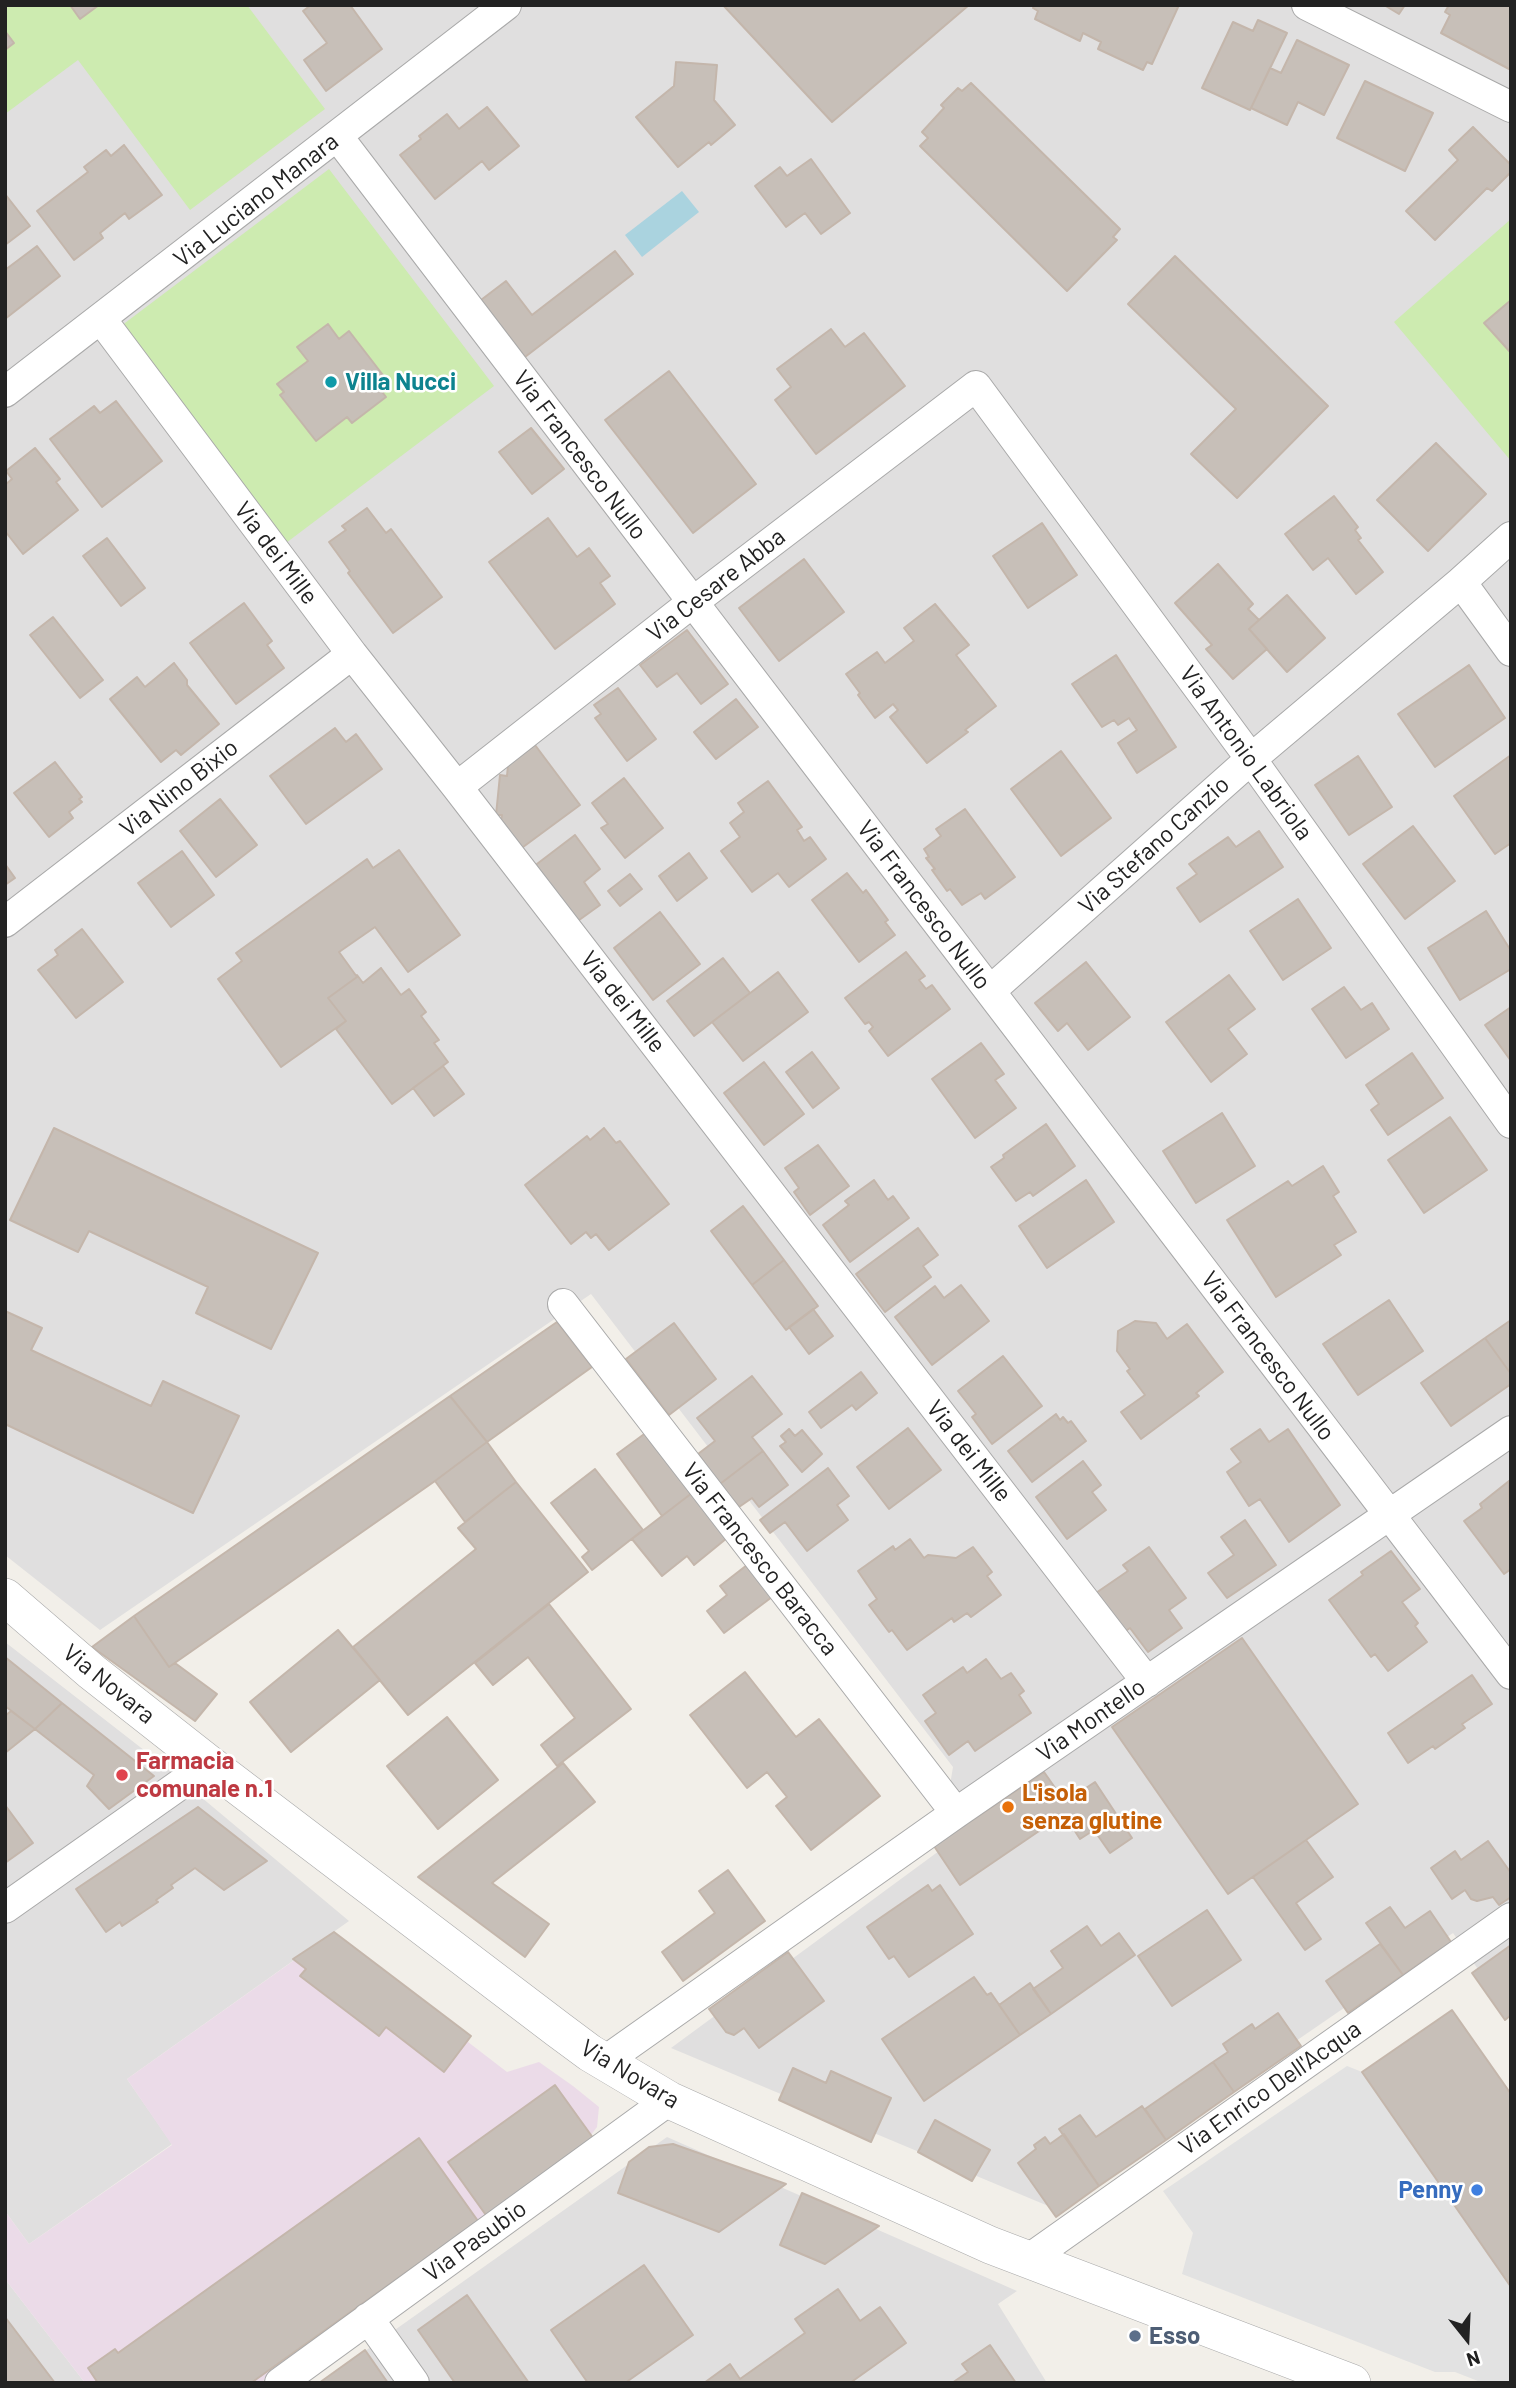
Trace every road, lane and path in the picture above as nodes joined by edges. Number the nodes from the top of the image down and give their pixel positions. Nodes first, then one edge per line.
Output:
1 (506, 5) edge
2 (1307, 5) edge
3 (1511, 107) edge
4 (338, 137) junction
5 (101, 320) junction
6 (976, 386) joint
7 (5, 392) edge
8 (1511, 537) edge
9 (1461, 582) junction
10 (693, 602) junction
11 (1511, 652) edge
12 (352, 654) junction
13 (1251, 759) junction
14 (457, 787) junction
15 (5, 922) edge
16 (990, 991) junction
17 (1511, 1123) edge
18 (563, 1304) dead end
19 (1511, 1431) edge
20 (1388, 1513) junction
21 (5, 1597) edge
22 (1511, 1674) edge
23 (1147, 1682) junction
24 (209, 1764) junction
25 (957, 1813) junction
26 (5, 1908) edge
27 (1511, 1918) edge
28 (605, 2061) junction
29 (669, 2100) junction
30 (1029, 2259) junction
31 (368, 2318) junction
32 (1327, 2379) edge
33 (280, 2383) edge
34 (414, 2383) edge

1 - 4 street, Via Luciano Manara
2 - 3 street
4 - 5 street, Via Luciano Manara
4 - 10 street, Via Francesco Nullo
5 - 7 street, Via Luciano Manara
5 - 12 street, Via dei Mille
6 - 10 street, Via Cesare Abba
6 - 13 street, Via Antonio Labriola
8 - 9 street, Via Stefano Canzio
9 - 11 street
9 - 13 street, Via Stefano Canzio
10 - 14 street, Via Cesare Abba
10 - 16 street, Via Francesco Nullo
12 - 14 street, Via dei Mille
12 - 15 street, Via Nino Bixio
13 - 16 street, Via Stefano Canzio
13 - 17 street, Via Antonio Labriola
14 - 23 street, Via dei Mille
16 - 20 street, Via Francesco Nullo
18 - 25 street, Via Francesco Baracca
19 - 20 street, Via Montello
20 - 22 street, Via Francesco Nullo
20 - 23 street, Via Montello
21 - 24 street, Via Novara
23 - 25 street, Via Montello
24 - 26 street
24 - 28 street, Via Novara
25 - 28 street, Via Montello
27 - 30 street, Via Enrico Dell'Acqua
28 - 29 street, Via Novara
29 - 30 street, Via Novara
29 - 31 street, Via Pasubio
30 - 32 street, Via Novara
31 - 33 street, Via Pasubio
31 - 34 street

